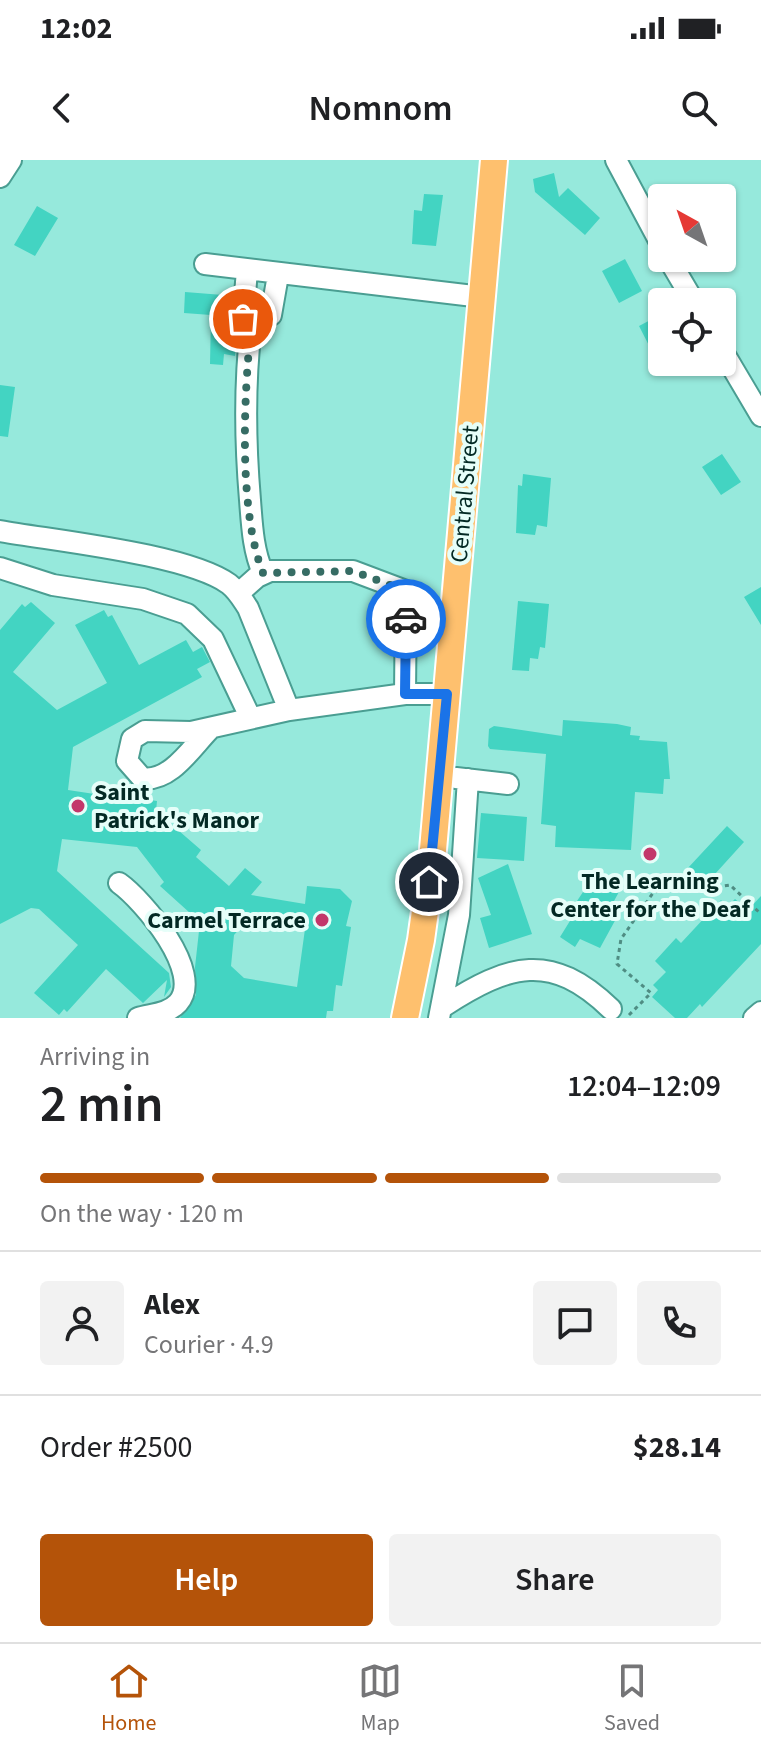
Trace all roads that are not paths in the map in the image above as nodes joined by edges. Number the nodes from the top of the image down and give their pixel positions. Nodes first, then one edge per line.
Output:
1 (11, 160) edge
2 (494, 160) edge
3 (616, 160) edge
4 (0, 177) edge
5 (648, 220) edge
6 (205, 264) dead end
7 (247, 270) junction
8 (278, 275) junction
9 (482, 297) junction
10 (251, 327) junction
11 (736, 374) edge
12 (761, 416) edge
13 (0, 531) edge
14 (0, 568) edge
15 (263, 573) junction
16 (239, 593) junction
17 (405, 694) junction
18 (447, 694) junction
19 (289, 710) junction
20 (250, 717) junction
21 (210, 729) dead end
22 (440, 776) junction
23 (468, 779) junction
24 (508, 784) dead end
25 (119, 883) dead end
26 (442, 1012) edge
27 (761, 1012) edge
28 (619, 1013) edge
29 (138, 1018) edge
30 (405, 1018) edge
31 (754, 1018) edge

1 - 4 street
2 - 9 main road, Central Street
3 - 5 street
6 - 7 street
7 - 8 street
7 - 10 street
8 - 9 street
8 - 10 street
9 - 18 main road, Central Street
10 - 15 street
11 - 12 street
13 - 16 street
14 - 20 street
15 - 16 street
15 - 17 street
16 - 19 street
17 - 18 street
17 - 19 street
18 - 22 main road, Central Street
19 - 20 street
20 - 21 street
22 - 23 street
22 - 30 main road, Central Street
23 - 24 street
23 - 26 street
25 - 29 street
26 - 28 street
27 - 31 street

